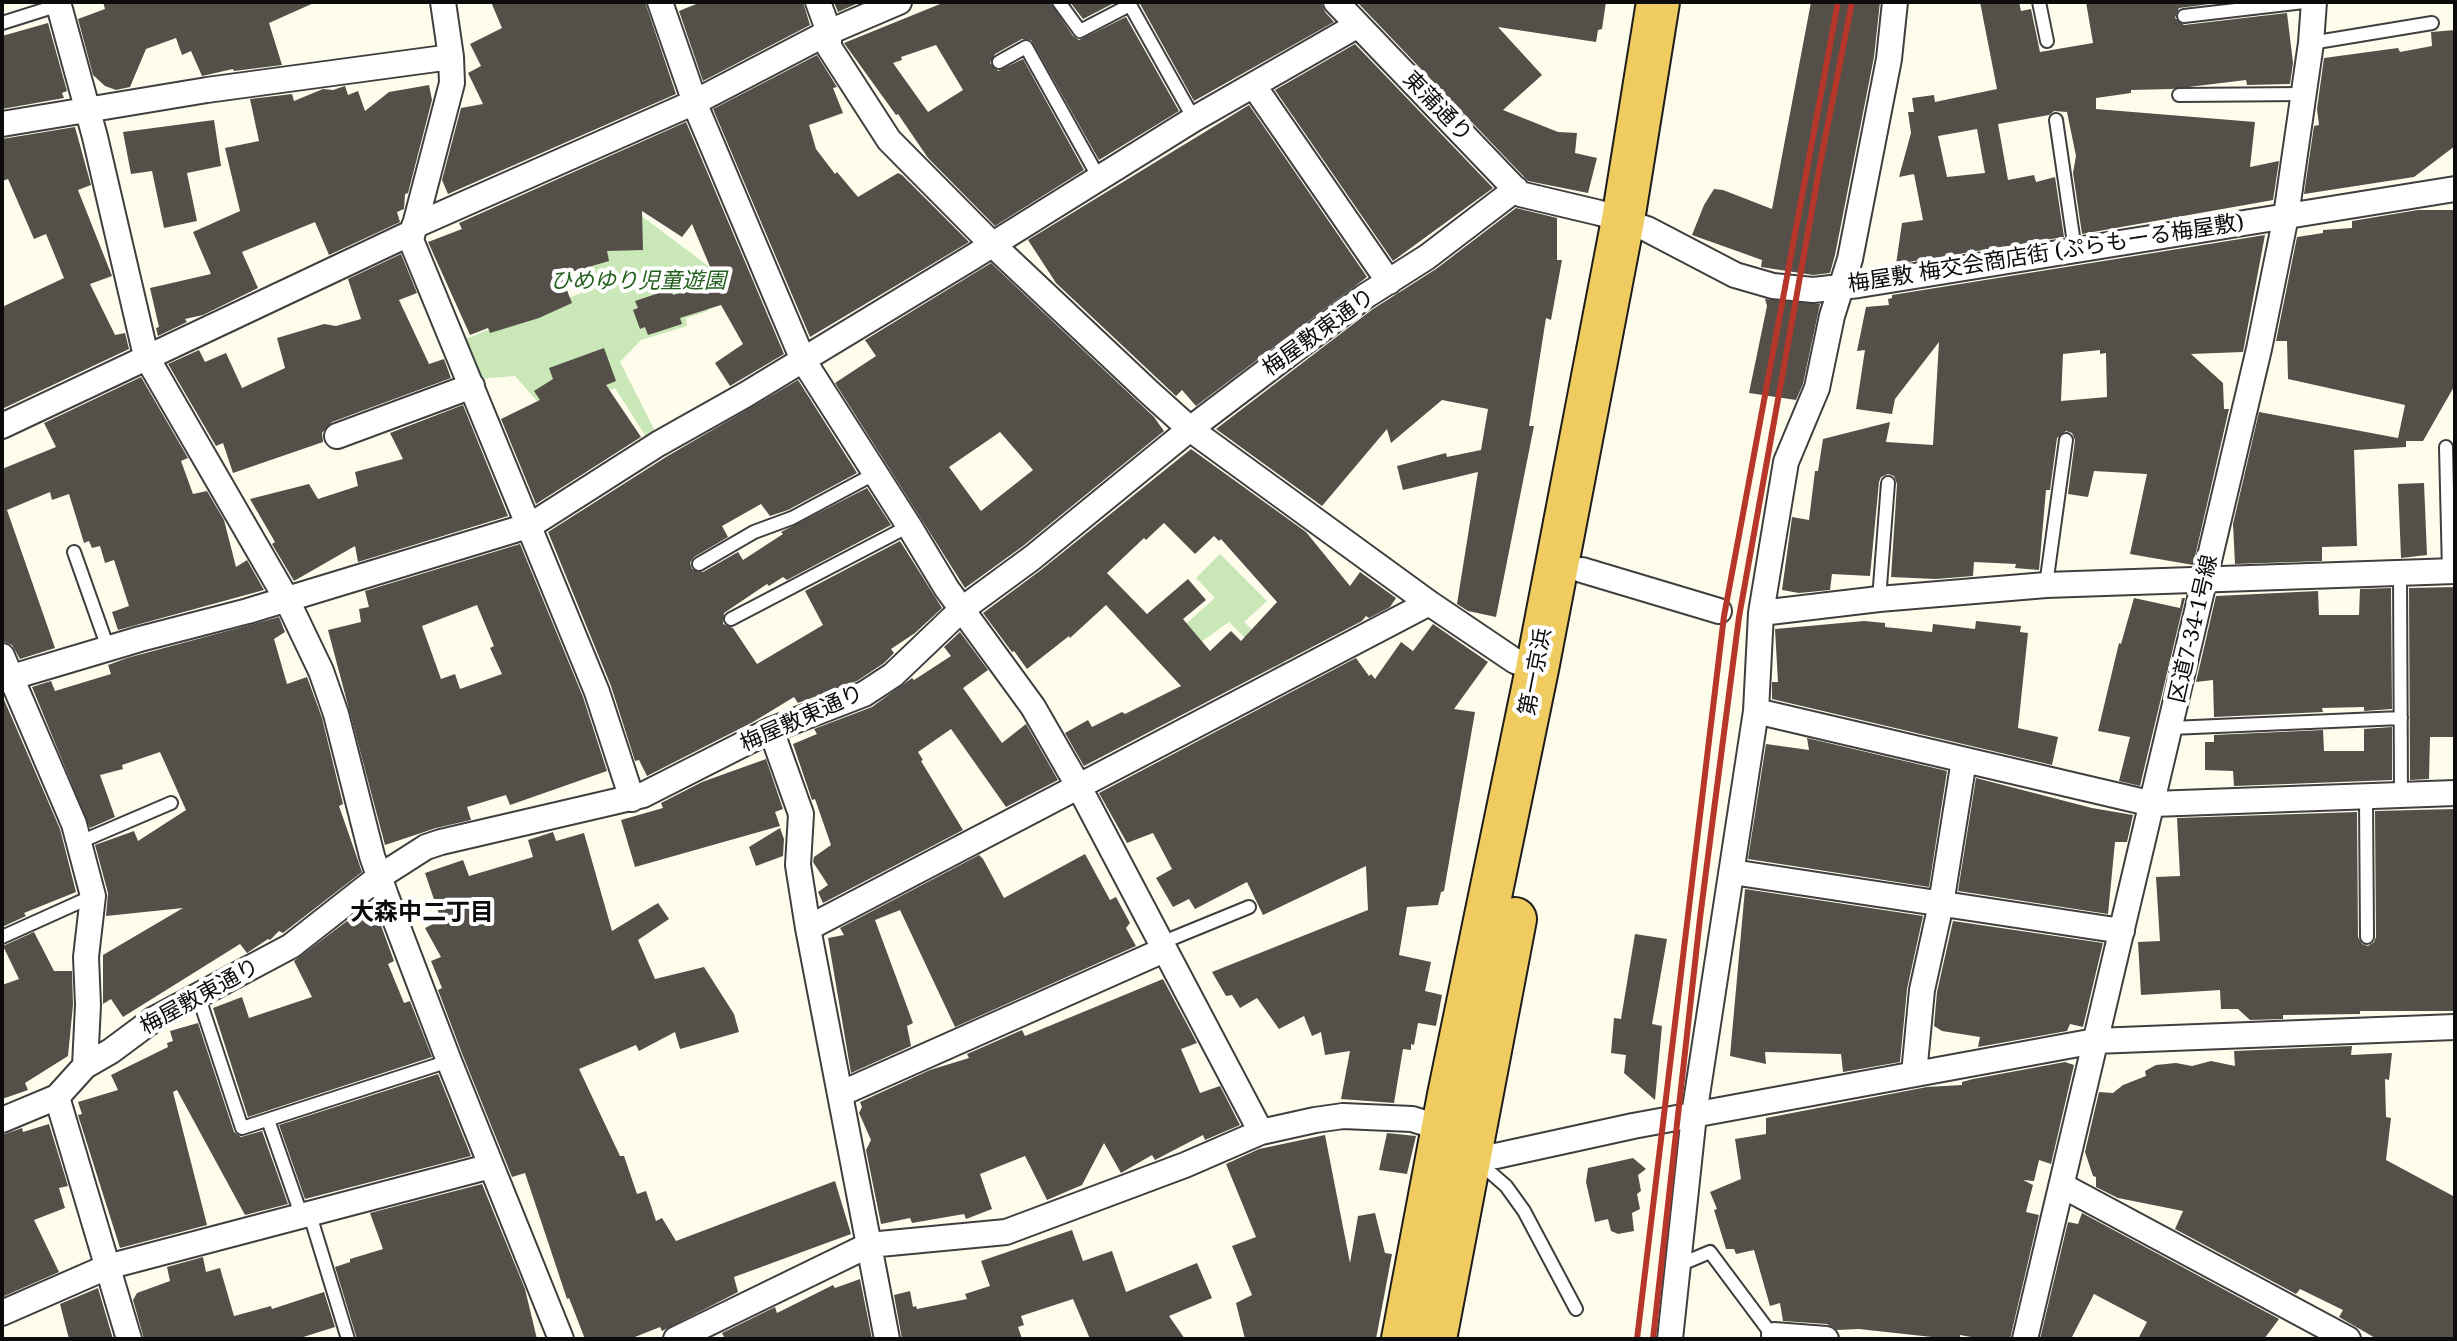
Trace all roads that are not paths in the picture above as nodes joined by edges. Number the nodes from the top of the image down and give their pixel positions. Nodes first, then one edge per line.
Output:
1 (443, 2) edge
2 (660, 2) edge
3 (818, 2) edge
4 (899, 2) edge
5 (1059, 2) edge
6 (1336, 2) edge
7 (1658, 2) edge
8 (1687, 2) edge
9 (1895, 2) edge
10 (2039, 2) edge
11 (2304, 2) edge
12 (2314, 2) edge
13 (61, 3) edge
14 (2184, 16) dead end
15 (2, 23) edge
16 (2432, 23) dead end
17 (1358, 25) junction
18 (829, 32) junction
19 (2047, 41) dead end
20 (2311, 43) junction
21 (451, 57) junction
22 (999, 62) dead end
23 (1254, 86) junction
24 (2304, 94) junction
25 (2179, 95) dead end
26 (695, 102) junction
27 (88, 110) junction
28 (1194, 119) junction
29 (2056, 120) dead end
30 (2, 124) edge
31 (1099, 178) junction
32 (1516, 189) junction
33 (2455, 189) edge
34 (2286, 216) junction
35 (1635, 224) junction
36 (412, 230) junction
37 (993, 245) junction
38 (2075, 250) junction
39 (1389, 282) junction
40 (1841, 287) junction
41 (146, 356) junction
42 (803, 360) junction
43 (472, 386) junction
44 (2, 426) edge
45 (1190, 429) junction
46 (337, 436) dead end
47 (2066, 440) dead end
48 (2446, 447) dead end
49 (876, 473) junction
50 (1888, 483) dead end
51 (531, 525) junction
52 (909, 526) junction
53 (74, 552) dead end
54 (699, 564) dead end
55 (1582, 570) junction
56 (2452, 571) edge
57 (2400, 573) junction
58 (2206, 581) junction
59 (2046, 585) junction
60 (286, 598) junction
61 (1879, 599) junction
62 (1429, 603) junction
63 (961, 610) junction
64 (1719, 611) dead end
65 (1761, 613) junction
66 (731, 619) dead end
67 (108, 648) junction
68 (1537, 669) junction
69 (5, 671) edge
70 (1756, 711) junction
71 (2401, 718) junction
72 (2171, 728) junction
73 (771, 730) junction
74 (1964, 760) junction
75 (1079, 787) junction
76 (2455, 793) edge
77 (2401, 796) junction
78 (2366, 797) junction
79 (632, 799) junction
80 (171, 803) dead end
81 (2153, 804) junction
82 (80, 842) junction
83 (1732, 872) junction
84 (379, 877) junction
85 (93, 896) junction
86 (1941, 904) junction
87 (1249, 907) dead end
88 (808, 928) junction
89 (2122, 931) junction
90 (2, 937) edge
91 (2367, 937) dead end
92 (1162, 946) junction
93 (198, 995) junction
94 (2455, 1027) edge
95 (2095, 1041) junction
96 (449, 1061) junction
97 (85, 1066) junction
98 (1914, 1074) junction
99 (840, 1094) junction
100 (57, 1097) junction
101 (1694, 1115) junction
102 (2, 1120) edge
103 (268, 1120) junction
104 (1261, 1132) junction
105 (1456, 1144) junction
106 (491, 1166) junction
107 (2063, 1186) junction
108 (306, 1216) junction
109 (869, 1245) junction
110 (1679, 1265) junction
111 (107, 1267) junction
112 (1576, 1309) dead end
113 (2, 1313) edge
114 (712, 1331) edge
115 (1774, 1337) edge
116 (129, 1339) edge
117 (348, 1339) edge
118 (561, 1339) edge
119 (676, 1339) edge
120 (887, 1339) edge
121 (1403, 1339) edge
122 (1435, 1339) edge
123 (1670, 1339) edge
124 (1826, 1339) edge
125 (2025, 1339) edge
126 (2348, 1339) edge

1 - 21 street
2 - 26 street
3 - 18 street
4 - 18 street
5 - 28 lane
6 - 17 street, 東蒲通り
7 - 35 highway, 第一京浜
8 - 35 highway, 第一京浜
9 - 40 street
10 - 19 lane
11 - 14 lane
12 - 20 street, 区道7-34-1号線
13 - 15 lane
13 - 27 street
16 - 20 lane
17 - 23 street
17 - 32 street, 東蒲通り
18 - 26 street
18 - 37 street
20 - 24 street, 区道7-34-1号線
21 - 27 street
21 - 36 street
22 - 31 lane
23 - 28 street
23 - 39 street
24 - 25 lane
24 - 34 street, 区道7-34-1号線
26 - 36 street
26 - 42 street
27 - 30 street
27 - 41 street
28 - 31 street
29 - 38 lane
31 - 37 street
32 - 35 street
32 - 39 street, 梅屋敷東通り
33 - 34 street, 梅屋敷 梅交会商店街 (ぷらもーる梅屋敷)
34 - 38 street, 梅屋敷 梅交会商店街 (ぷらもーる梅屋敷)
34 - 58 street, 区道7-34-1号線
35 - 40 street, 梅屋敷 梅交会商店街 (ぷらもーる梅屋敷)
35 - 55 highway, 第一京浜
35 - 68 highway, 第一京浜
36 - 41 street
36 - 43 street
37 - 42 street
37 - 45 street
38 - 40 street, 梅屋敷 梅交会商店街 (ぷらもーる梅屋敷)
39 - 45 street, 梅屋敷東通り
40 - 65 street
41 - 44 street
41 - 60 street
42 - 49 street
42 - 51 street
43 - 46 street
43 - 51 street
45 - 62 street
45 - 63 street, 梅屋敷東通り
47 - 59 lane
48 - 56 lane
49 - 52 street
49 - 54 lane
50 - 61 lane
51 - 60 street
51 - 79 street
52 - 63 street
52 - 66 lane
53 - 67 lane
55 - 64 street
55 - 105 highway, 第一京浜
56 - 57 street
57 - 58 street
57 - 71 lane
58 - 59 street
58 - 72 street, 区道7-34-1号線
59 - 61 street
60 - 67 street
60 - 84 street
61 - 65 street
62 - 68 street
62 - 75 street
63 - 73 street, 梅屋敷東通り
63 - 75 street
65 - 70 street
67 - 69 street
68 - 105 highway, 第一京浜
69 - 82 street
70 - 74 street
70 - 83 street
71 - 72 lane
71 - 77 lane
72 - 81 street, 区道7-34-1号線
73 - 79 street, 梅屋敷東通り
73 - 88 street
74 - 81 street
74 - 86 street
75 - 88 street
75 - 92 street
76 - 77 street
77 - 78 street
78 - 81 street
78 - 91 lane
79 - 84 street, 梅屋敷東通り
80 - 82 lane
81 - 89 street, 区道7-34-1号線
82 - 85 street
83 - 86 street
83 - 101 street
84 - 93 street, 梅屋敷東通り
84 - 96 street
85 - 90 lane
85 - 97 street
86 - 89 street
86 - 98 street
87 - 92 lane
88 - 99 street
89 - 95 street, 区道7-34-1号線
92 - 99 street
92 - 104 street
93 - 97 street, 梅屋敷東通り
93 - 103 lane
94 - 95 street
95 - 98 street
95 - 107 street, 区道7-34-1号線
96 - 103 lane
96 - 106 street
97 - 100 street, 梅屋敷東通り
98 - 101 street
99 - 109 street
100 - 102 street, 梅屋敷東通り
100 - 111 street
101 - 105 street
101 - 110 street
103 - 108 lane
104 - 105 street
104 - 109 street
105 - 112 lane
105 - 121 highway, 第一京浜
105 - 122 highway, 第一京浜
106 - 108 street
106 - 118 street
107 - 125 street, 区道7-34-1号線
107 - 126 street
108 - 111 street
108 - 117 lane
109 - 114 street
109 - 120 street
110 - 115 lane
110 - 123 street
111 - 113 street
111 - 116 street
114 - 119 street
115 - 124 street

